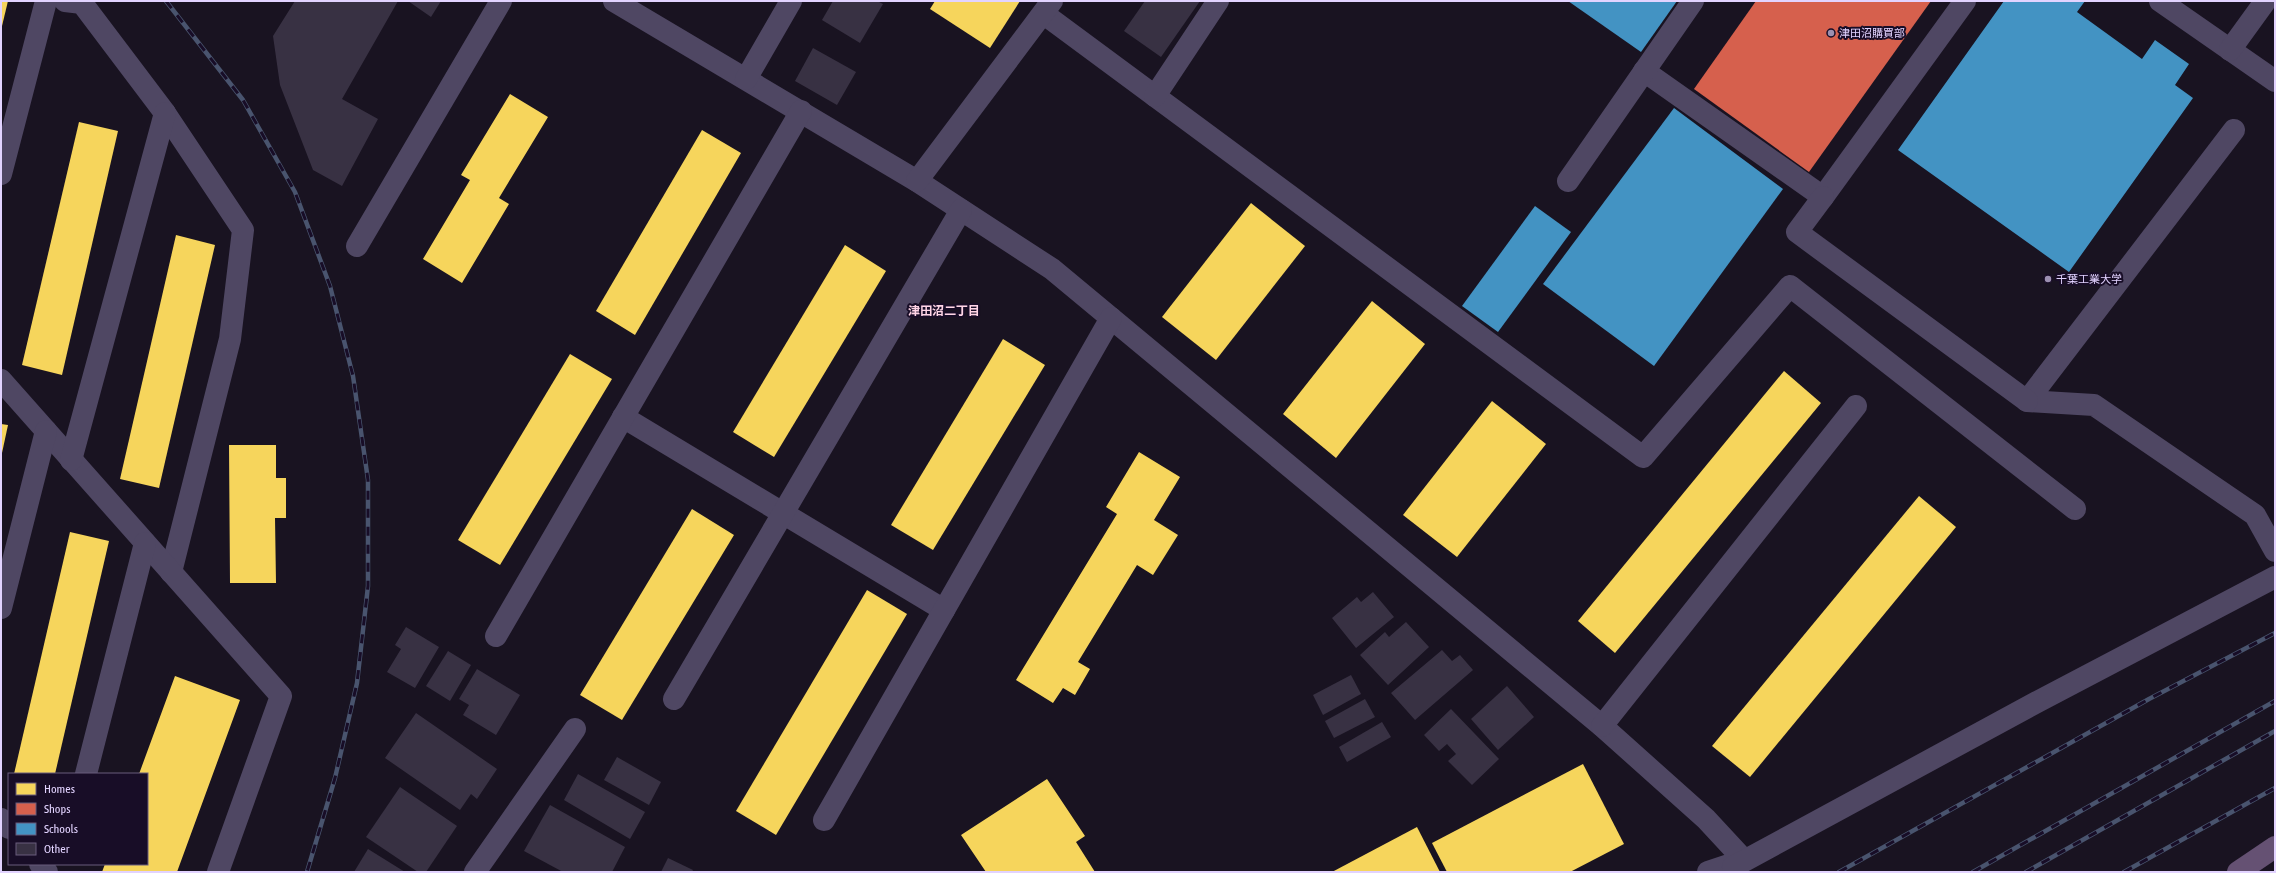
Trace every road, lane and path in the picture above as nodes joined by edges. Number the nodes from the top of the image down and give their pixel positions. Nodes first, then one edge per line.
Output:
1 (46, 1) edge
2 (65, 1) edge
3 (501, 1) edge
4 (614, 1) edge
5 (791, 1) edge
6 (1218, 1) edge
7 (1693, 1) edge
8 (1965, 1) edge
9 (2160, 1) edge
10 (2266, 5) edge
11 (1048, 7) edge
12 (2230, 50) junction
13 (1644, 71) junction
14 (746, 78) junction
15 (2275, 82) edge
16 (1155, 96) junction
17 (801, 111) junction
18 (165, 113) junction
19 (2234, 130) dead end
20 (1, 174) edge
21 (1568, 180) dead end
22 (917, 181) junction
23 (1823, 197) junction
24 (961, 210) junction
25 (357, 246) dead end
26 (1111, 318) junction
27 (1, 380) edge
28 (2027, 401) junction
29 (1856, 406) dead end
30 (623, 418) junction
31 (46, 431) junction
32 (71, 460) junction
33 (2075, 509) dead end
34 (783, 513) junction
35 (145, 543) junction
36 (2275, 551) edge
37 (171, 572) junction
38 (2275, 577) edge
39 (1, 608) edge
40 (944, 610) junction
41 (496, 636) dead end
42 (674, 699) dead end
43 (1602, 726) junction
44 (575, 729) dead end
45 (86, 773) edge
46 (1, 819) edge
47 (824, 820) dead end
48 (8, 827) edge
49 (2275, 847) edge
50 (1744, 860) junction
51 (218, 872) edge
52 (475, 872) edge
53 (1708, 872) edge
54 (1725, 872) edge
55 (2238, 872) edge

1 - 20 street
2 - 18 street
3 - 25 street
4 - 14 street
5 - 14 street
6 - 16 street
7 - 13 street
8 - 23 street
9 - 12 street
10 - 12 street
11 - 16 street
11 - 22 street
12 - 15 street
13 - 21 street
13 - 23 street
14 - 17 street
16 - 33 street
17 - 22 street
17 - 30 street
18 - 32 street
18 - 37 street
19 - 28 street
22 - 24 street
23 - 28 street
24 - 26 street
24 - 34 street
26 - 40 street
26 - 43 street
27 - 31 street
28 - 36 street
29 - 43 street
30 - 34 street
30 - 41 street
31 - 32 street
31 - 39 street
32 - 35 street
34 - 40 street
34 - 42 street
35 - 37 street
35 - 45 street
37 - 51 street
38 - 50 street
40 - 47 street
43 - 50 street
44 - 52 street
46 - 48 street
49 - 55 main road
50 - 53 street
50 - 54 street

